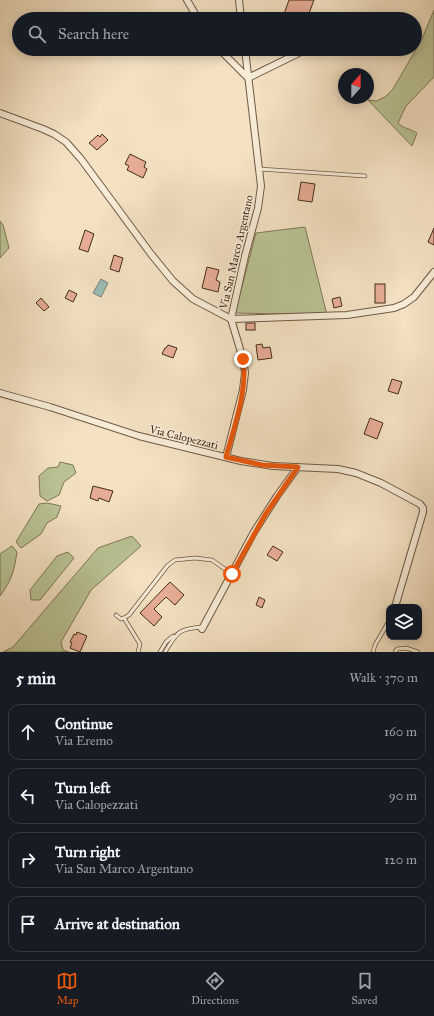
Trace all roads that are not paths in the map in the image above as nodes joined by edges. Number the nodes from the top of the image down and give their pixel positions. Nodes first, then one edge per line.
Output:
1 (187, 0) edge
2 (239, 0) edge
3 (194, 12) edge
4 (240, 12) edge
5 (226, 56) edge
6 (245, 56) edge
7 (293, 56) edge
8 (248, 78) junction
9 (0, 113) edge
10 (259, 168) junction
11 (365, 176) dead end
12 (434, 272) edge
13 (231, 319) junction
14 (0, 393) edge
15 (226, 457) junction
16 (298, 467) junction
17 (232, 574) junction
18 (396, 604) edge
19 (116, 615) dead end
20 (124, 618) junction
21 (386, 627) edge
22 (203, 628) joint
23 (176, 634) junction
24 (138, 652) edge
25 (160, 652) edge
26 (165, 652) edge
27 (373, 652) edge
28 (395, 652) edge
29 (418, 652) edge

1 - 3 street
2 - 4 street
5 - 8 street
6 - 8 street, Via San Marco Argentano
7 - 8 street
8 - 10 street, Via San Marco Argentano
9 - 13 street
10 - 11 lane
10 - 13 street, Via San Marco Argentano
12 - 13 street
13 - 15 street, Via San Marco Argentano
14 - 15 street, Via Calopezzati
15 - 16 street, Via Calopezzati
16 - 17 street
16 - 18 street, Via Calopezzati
17 - 20 lane
17 - 22 street
19 - 20 lane
20 - 24 lane
21 - 27 lane
22 - 23 lane
23 - 25 lane
23 - 26 lane
28 - 29 lane

